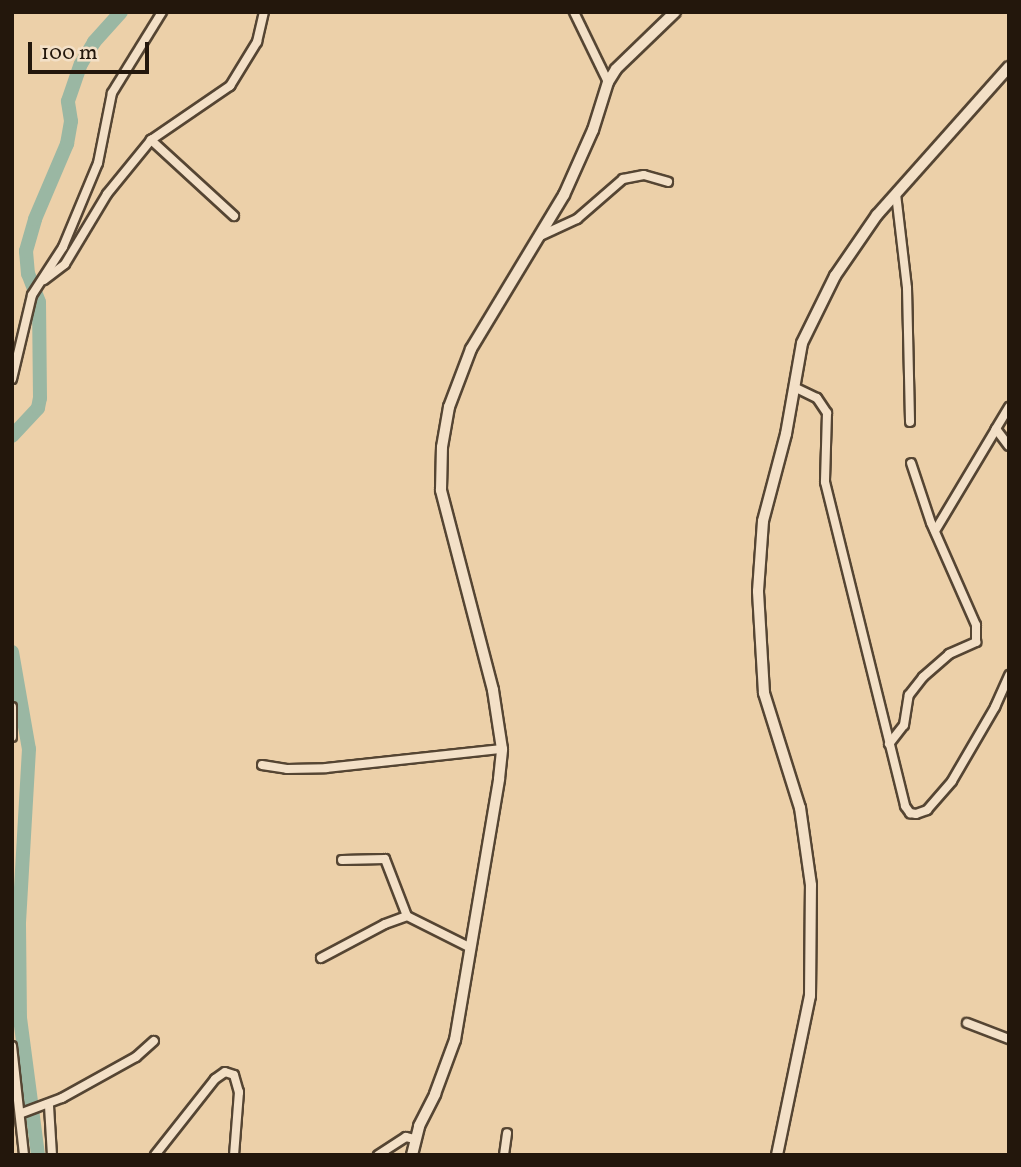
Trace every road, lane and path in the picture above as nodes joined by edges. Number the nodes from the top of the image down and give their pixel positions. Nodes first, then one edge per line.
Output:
1 (162, 12) edge
2 (264, 12) edge
3 (574, 12) edge
4 (675, 12) edge
5 (1009, 68) edge
6 (608, 82) junction
7 (151, 140) junction
8 (668, 182) dead end
9 (896, 194) junction
10 (234, 216) dead end
11 (540, 236) junction
12 (39, 284) junction
13 (12, 379) edge
14 (794, 387) junction
15 (1009, 407) edge
16 (910, 422) dead end
17 (996, 429) junction
18 (1009, 446) edge
19 (911, 463) dead end
20 (935, 531) junction
21 (1009, 675) edge
22 (12, 707) edge
23 (12, 737) edge
24 (890, 744) junction
25 (502, 749) junction
26 (262, 765) dead end
27 (342, 860) dead end
28 (407, 916) junction
29 (470, 947) junction
30 (321, 958) dead end
31 (967, 1023) dead end
32 (1009, 1039) edge
33 (154, 1041) dead end
34 (12, 1046) edge
35 (48, 1106) junction
36 (25, 1112) junction
37 (507, 1133) dead end
38 (415, 1139) junction
39 (414, 1154) edge
40 (24, 1155) edge
41 (52, 1155) edge
42 (155, 1155) edge
43 (234, 1155) edge
44 (378, 1155) edge
45 (504, 1155) edge
46 (777, 1155) edge

1 - 12 street
2 - 7 street
3 - 6 street
4 - 6 street
5 - 9 street
6 - 11 street
7 - 10 street
7 - 12 street
8 - 11 street
9 - 14 street
9 - 16 street
11 - 25 street
12 - 13 street
14 - 24 street
14 - 46 street
15 - 17 street
17 - 18 street
17 - 20 street
19 - 20 street
20 - 24 street
21 - 24 street
22 - 23 street
25 - 26 street
25 - 29 street
27 - 28 street
28 - 29 street
28 - 30 street
29 - 38 street
31 - 32 street
33 - 35 street
34 - 36 street
35 - 36 street
35 - 41 street
36 - 40 street
37 - 45 street
38 - 39 street
38 - 44 street
42 - 43 street

